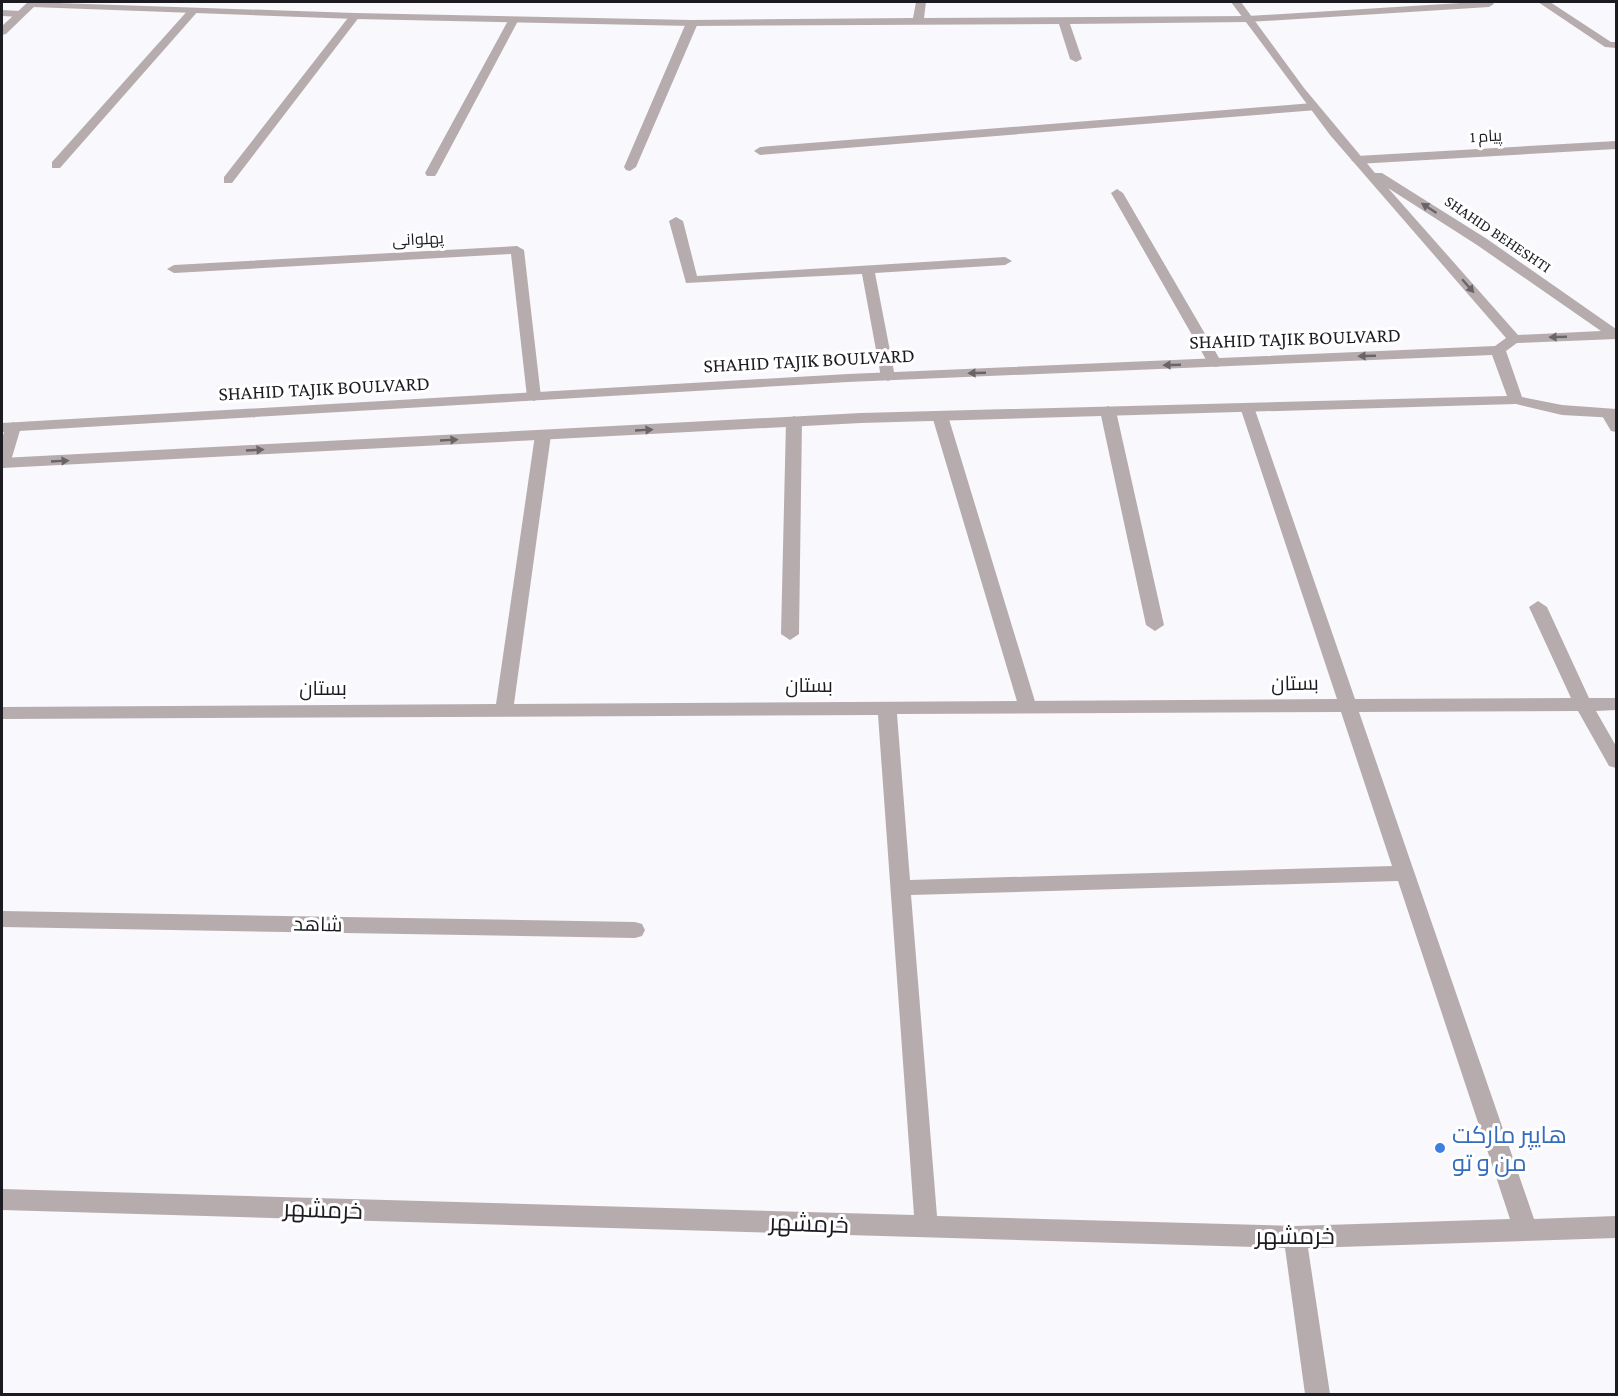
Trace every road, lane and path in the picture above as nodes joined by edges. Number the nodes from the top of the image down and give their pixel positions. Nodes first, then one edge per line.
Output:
1 (921, 2) edge
2 (1236, 2) edge
3 (1543, 2) edge
4 (33, 3) edge
5 (1489, 4) dead end
6 (194, 10) junction
7 (2, 13) edge
8 (21, 14) junction
9 (355, 16) junction
10 (514, 19) junction
11 (1248, 19) junction
12 (918, 20) junction
13 (1063, 20) junction
14 (692, 22) junction
15 (2, 32) edge
16 (1617, 45) edge
17 (1076, 59) dead end
18 (1313, 107) junction
19 (1617, 145) edge
20 (760, 151) dead end
21 (1358, 162) junction
22 (56, 165) dead end
23 (630, 167) dead end
24 (431, 173) dead end
25 (228, 180) dead end
26 (1117, 193) dead end
27 (676, 221) dead end
28 (1005, 261) dead end
29 (174, 269) dead end
30 (868, 271) junction
31 (1616, 335) edge
32 (1514, 339) junction
33 (1498, 350) junction
34 (1215, 363) junction
35 (888, 376) junction
36 (534, 397) junction
37 (1516, 400) junction
38 (1247, 407) junction
39 (1108, 411) junction
40 (940, 416) junction
41 (1614, 419) edge
42 (794, 421) junction
43 (7, 427) edge
44 (543, 435) junction
45 (2, 464) edge
46 (1538, 607) dead end
47 (1155, 625) dead end
48 (790, 634) dead end
49 (1582, 704) junction
50 (1617, 704) edge
51 (1347, 705) junction
52 (887, 707) junction
53 (1028, 708) junction
54 (504, 710) junction
55 (2, 713) edge
56 (1617, 761) edge
57 (1404, 873) junction
58 (900, 888) junction
59 (2, 918) edge
60 (635, 930) dead end
61 (2, 1200) edge
62 (926, 1226) junction
63 (1617, 1227) edge
64 (1525, 1228) junction
65 (1295, 1237) junction
66 (1317, 1395) edge

1 - 12 street
2 - 11 street, SHAHID BEHESHTI
3 - 16 street
4 - 6 street
4 - 8 street
5 - 11 street
6 - 9 street
6 - 22 street
7 - 8 street
8 - 15 street
9 - 10 street
9 - 25 street
10 - 14 street
10 - 24 street
11 - 13 street
11 - 18 street, SHAHID BEHESHTI
12 - 13 street
12 - 14 street
13 - 17 street
14 - 23 street
18 - 20 street
18 - 21 street, SHAHID BEHESHTI
19 - 21 street, پیام 1
31 -> 21 street, SHAHID BEHESHTI
21 -> 32 street, SHAHID BEHESHTI
26 - 34 street
27 - 30 street
28 - 30 street
29 - 36 street, پهلوانی
30 - 35 street
31 -> 32 street
32 - 33 street
33 -> 34 street, SHAHID TAJIK BOULVARD
33 - 37 street
34 -> 35 street, SHAHID TAJIK BOULVARD
35 - 36 street, SHAHID TAJIK BOULVARD
36 - 43 street, SHAHID TAJIK BOULVARD
37 - 38 street
37 - 41 street
38 - 39 street
38 - 51 street
39 - 40 street
39 - 47 street
40 - 42 street
40 - 53 street
44 -> 42 street
42 - 48 street
43 - 45 street
45 -> 44 street
44 - 54 street
46 - 49 street
49 - 50 street, بستان
49 - 51 street, بستان
49 - 56 street
51 - 53 street, بستان
51 - 57 street
52 - 53 street, بستان
52 - 54 street, بستان
52 - 58 street
54 - 55 street, بستان
57 - 58 street
57 - 64 street
58 - 62 street
59 - 60 street, شاهد
61 - 62 street, خرمشهر
62 - 65 street, خرمشهر
63 - 64 street, خرمشهر
64 - 65 street, خرمشهر
65 - 66 street

